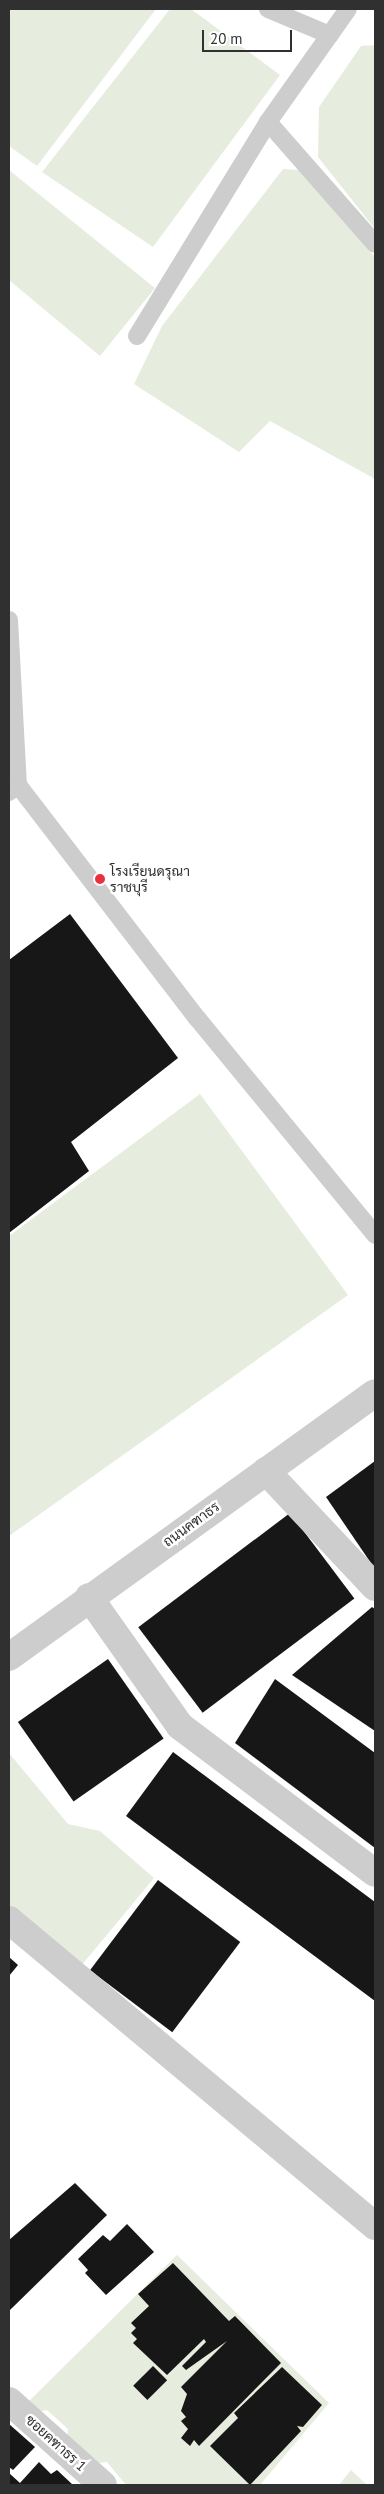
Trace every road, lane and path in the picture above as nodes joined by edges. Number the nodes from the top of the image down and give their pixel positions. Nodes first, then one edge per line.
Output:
1 (268, 9) edge
2 (348, 9) edge
3 (330, 35) junction
4 (268, 122) junction
5 (375, 244) edge
6 (136, 336) dead end
7 (9, 620) edge
8 (13, 789) edge
9 (375, 1234) edge
10 (375, 1393) edge
11 (266, 1471) junction
12 (375, 1588) edge
13 (89, 1598) junction
14 (9, 1657) edge
15 (375, 1874) edge
16 (9, 1920) edge
17 (375, 2226) edge
18 (9, 2401) edge
19 (103, 2485) edge

1 - 3 lane
2 - 3 lane
3 - 4 lane
4 - 5 lane
4 - 6 lane
7 - 8 lane
8 - 9 lane
10 - 11 street, ถนนคฑาธร
11 - 12 street
11 - 13 street, ถนนคฑาธร
13 - 14 street, ถนนคฑาธร
13 - 15 street
16 - 17 street
18 - 19 street, ซอยคฑาธร 1

